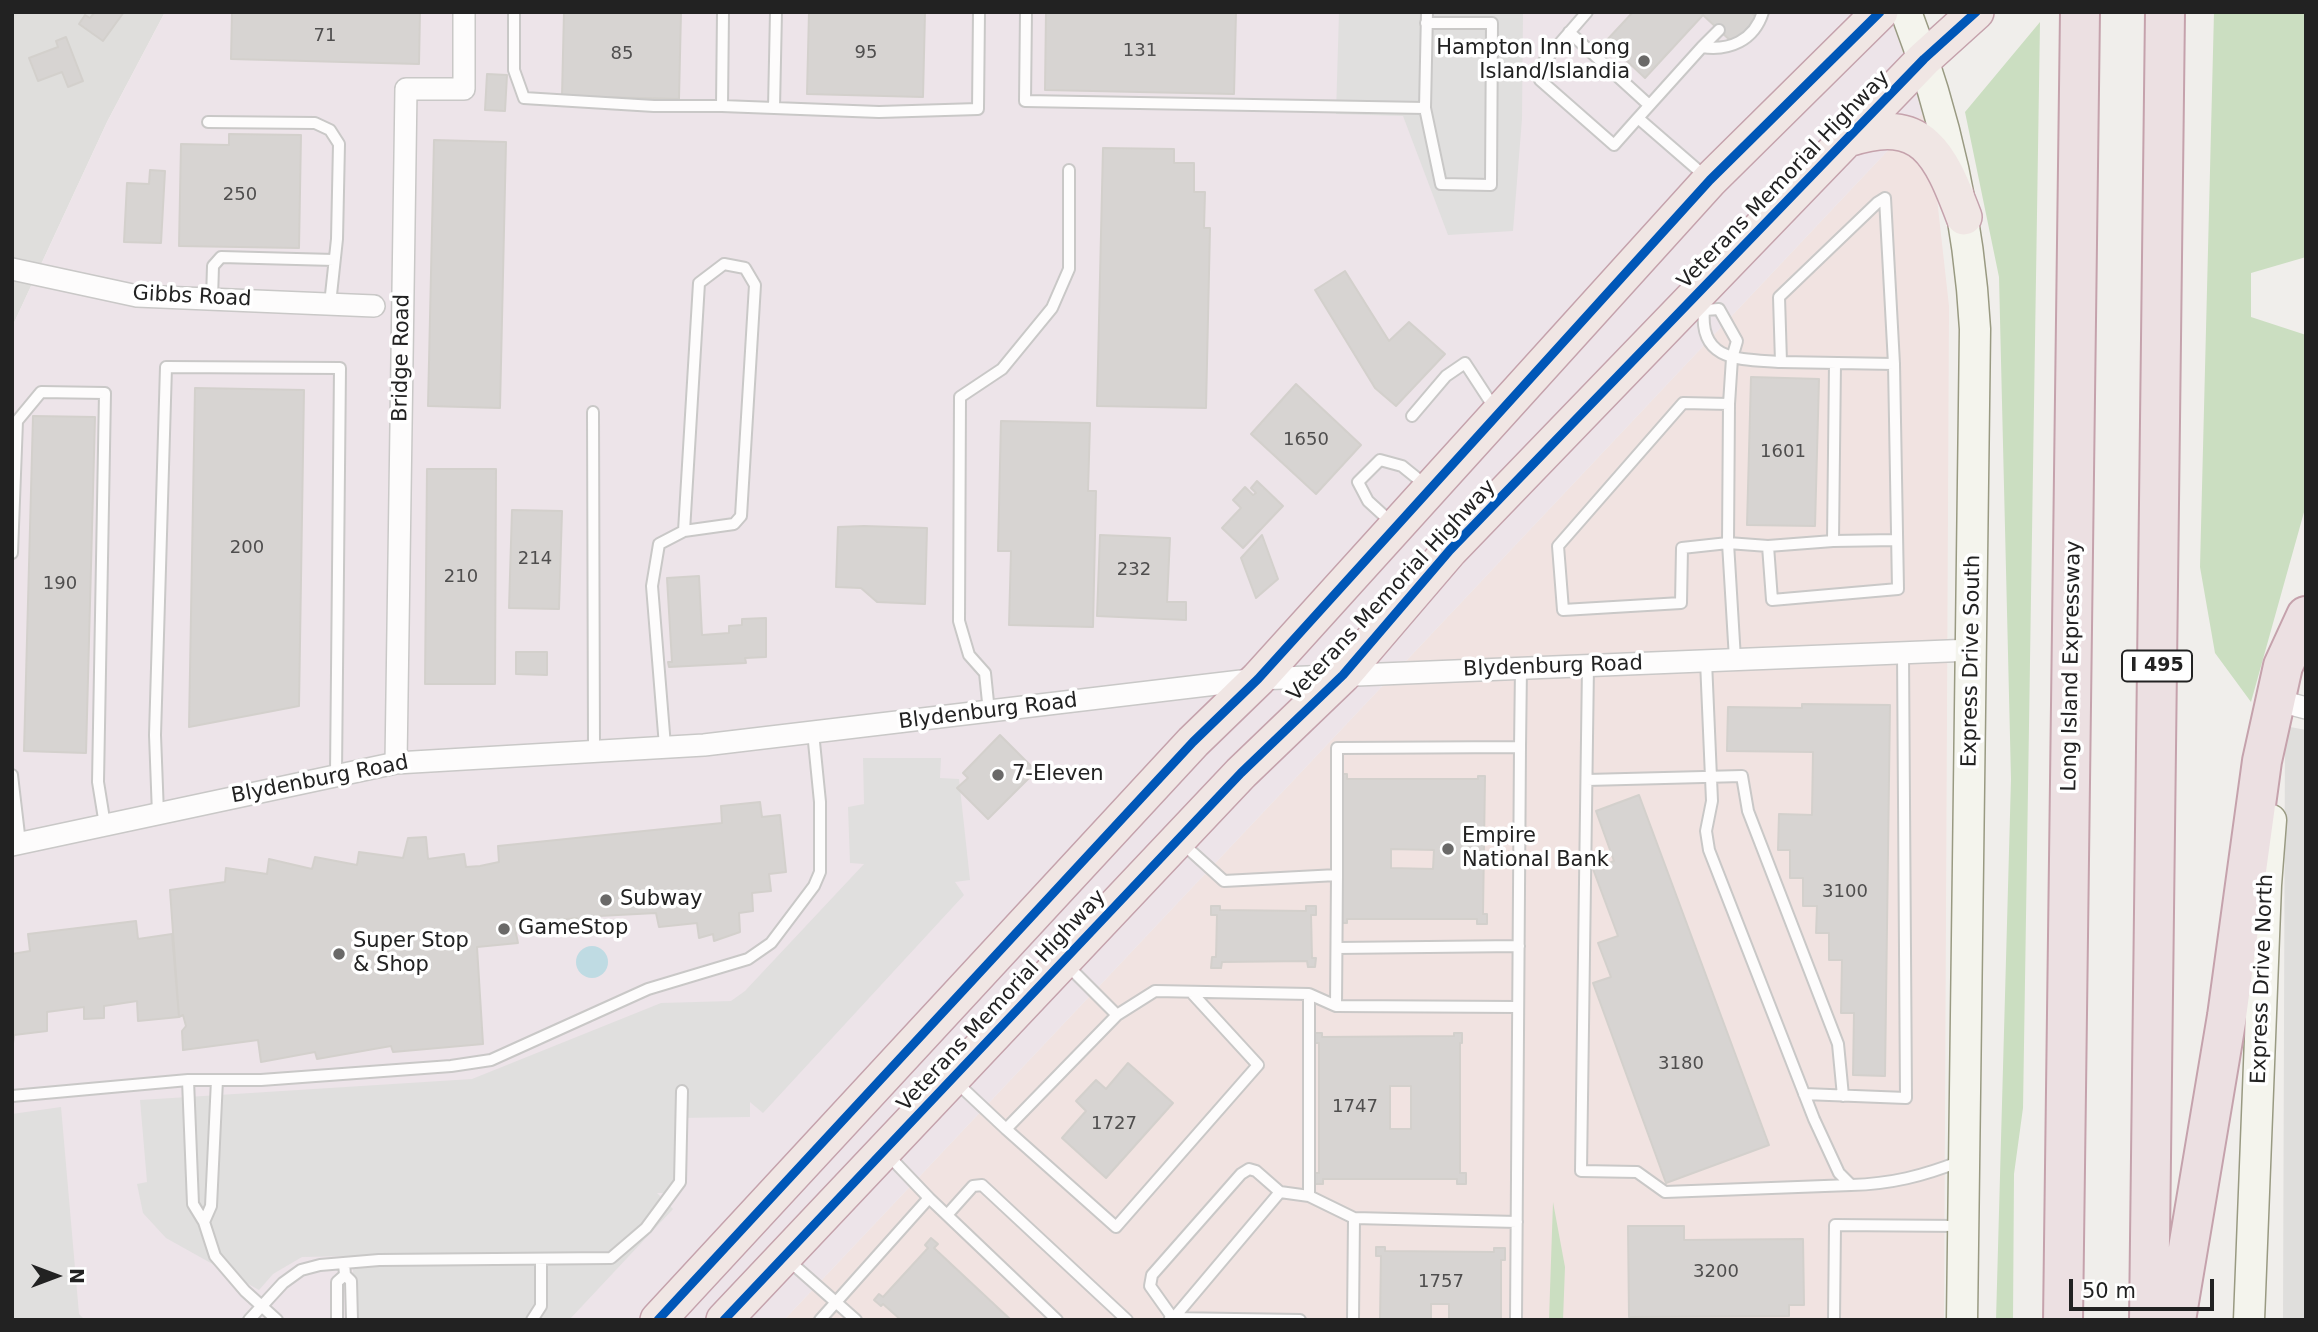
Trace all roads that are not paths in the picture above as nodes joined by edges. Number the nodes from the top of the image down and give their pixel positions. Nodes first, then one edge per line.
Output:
1 (464, 12) edge
2 (514, 12) edge
3 (723, 12) edge
4 (776, 12) edge
5 (979, 12) edge
6 (1026, 12) edge
7 (1587, 12) edge
8 (1763, 12) edge
9 (1880, 12) edge
10 (1906, 12) edge
11 (1976, 12) edge
12 (2165, 12) edge
13 (2080, 14) edge
14 (1427, 18) edge
15 (1718, 30) dead end
16 (1569, 32) junction
17 (1702, 47) junction
18 (1924, 60) junction
19 (1649, 105) junction
20 (722, 106) junction
21 (774, 108) junction
22 (1425, 108) junction
23 (1638, 118) junction
24 (208, 122) dead end
25 (1848, 139) junction
26 (1069, 170) dead end
27 (1710, 180) junction
28 (1964, 217) junction
29 (334, 260) junction
30 (12, 269) edge
31 (212, 299) junction
32 (330, 304) junction
33 (1699, 304) junction
34 (374, 306) dead end
35 (1732, 358) junction
36 (1781, 362) junction
37 (1835, 363) junction
38 (1894, 365) junction
39 (1729, 404) junction
40 (593, 412) dead end
41 (1498, 414) junction
42 (1412, 416) dead end
43 (1431, 488) junction
44 (1396, 527) junction
45 (684, 531) junction
46 (1897, 540) junction
47 (1833, 541) junction
48 (1728, 543) junction
49 (1768, 546) junction
50 (12, 553) edge
51 (2306, 616) edge
52 (2306, 642) edge
53 (1972, 650) junction
54 (1903, 653) junction
55 (1735, 659) junction
56 (1706, 661) junction
57 (1588, 666) junction
58 (1521, 668) junction
59 (1343, 675) junction
60 (1258, 679) junction
61 (2298, 706) edge
62 (989, 712) junction
63 (813, 732) junction
64 (665, 746) junction
65 (1520, 747) junction
66 (594, 749) junction
67 (396, 763) junction
68 (336, 774) junction
69 (1711, 774) junction
70 (12, 775) edge
71 (1587, 780) junction
72 (159, 814) junction
73 (105, 825) junction
74 (1178, 840) junction
75 (16, 844) edge
76 (1336, 875) junction
77 (1518, 946) junction
78 (1337, 948) junction
79 (1063, 961) junction
80 (1191, 992) junction
81 (1310, 993) junction
82 (1336, 1006) junction
83 (1517, 1007) junction
84 (1118, 1015) junction
85 (952, 1079) junction
86 (188, 1080) junction
87 (217, 1080) junction
88 (682, 1091) dead end
89 (1804, 1094) junction
90 (12, 1096) edge
91 (1843, 1096) junction
92 (1006, 1129) junction
93 (884, 1151) junction
94 (1964, 1160) junction
95 (1851, 1185) junction
96 (1280, 1192) junction
97 (1310, 1196) junction
98 (929, 1198) junction
99 (947, 1215) junction
100 (1354, 1219) junction
101 (204, 1222) junction
102 (1517, 1222) junction
103 (1963, 1226) junction
104 (783, 1256) junction
105 (541, 1259) junction
106 (344, 1269) junction
107 (836, 1303) junction
108 (262, 1306) junction
109 (659, 1315) edge
110 (1171, 1319) edge
111 (249, 1320) edge
112 (277, 1320) edge
113 (337, 1320) edge
114 (352, 1320) edge
115 (532, 1320) edge
116 (724, 1320) edge
117 (820, 1320) edge
118 (856, 1320) edge
119 (1057, 1320) edge
120 (1127, 1320) edge
121 (1300, 1320) edge
122 (1353, 1320) edge
123 (1516, 1320) edge
124 (1834, 1320) edge
125 (1962, 1320) edge
126 (2063, 1320) edge
127 (2150, 1320) edge
128 (2176, 1320) edge
129 (2249, 1320) edge

1 - 67 street, Bridge Road
2 - 20 lane
3 - 20 lane
4 - 21 lane
5 - 21 lane
6 - 22 lane
7 - 16 lane
8 - 17 lane
9 - 27 highway, Veterans Memorial Highway
10 - 18 main road, Express Drive South
11 - 18 highway, Veterans Memorial Highway
12 - 127 highway, I 495
13 - 126 highway, Long Island Expressway
14 - 22 lane
14 - 22 lane
15 - 17 lane
16 - 19 lane
16 - 23 lane
17 - 19 lane
18 - 25 highway, Veterans Memorial Highway
18 - 28 main road, Express Drive South
19 - 23 lane
20 - 21 lane
23 - 27 lane
24 - 29 lane
25 - 28 highway
25 - 33 highway, Veterans Memorial Highway
26 - 62 lane
27 - 41 highway, Veterans Memorial Highway
28 - 53 main road, Express Drive South
29 - 31 lane
29 - 32 lane
30 - 31 street, Gibbs Road
31 - 32 street, Gibbs Road
32 - 34 street, Gibbs Road
33 - 35 lane
33 - 35 lane
33 - 59 highway, Veterans Memorial Highway
35 - 36 lane
35 - 39 lane
36 - 37 lane
36 - 38 lane
37 - 38 lane
37 - 47 lane
38 - 46 lane
39 - 48 lane
39 - 48 lane
40 - 66 lane
41 - 42 lane
41 - 43 highway, Veterans Memorial Highway
43 - 44 highway, Veterans Memorial Highway
43 - 44 lane
44 - 60 highway, Veterans Memorial Highway
45 - 45 lane
45 - 64 lane
46 - 47 lane
46 - 49 lane
47 - 49 lane
48 - 49 lane
48 - 55 lane
50 - 73 lane
51 - 128 highway
52 - 61 main road, Express Drive North
53 - 54 street, Blydenburg Road
53 - 94 main road, Express Drive South
54 - 55 street, Blydenburg Road
54 - 91 lane
55 - 56 street, Blydenburg Road
56 - 57 street, Blydenburg Road
56 - 69 lane
57 - 58 street, Blydenburg Road
57 - 71 lane
58 - 59 street, Blydenburg Road
58 - 65 lane
59 - 60 street, Blydenburg Road
59 - 74 highway, Veterans Memorial Highway
60 - 62 street, Blydenburg Road
60 - 109 highway, Veterans Memorial Highway
61 - 129 main road, Express Drive North
62 - 63 street, Blydenburg Road
63 - 64 street, Blydenburg Road
63 - 87 lane
64 - 66 street, Blydenburg Road
65 - 76 lane
65 - 77 lane
66 - 67 street, Blydenburg Road
67 - 68 street, Blydenburg Road
68 - 72 street, Blydenburg Road
68 - 72 lane
69 - 71 lane
69 - 89 lane
69 - 91 lane
70 - 75 lane
71 - 95 lane
72 - 73 street, Blydenburg Road
73 - 75 street, Blydenburg Road
74 - 76 lane
74 - 79 highway, Veterans Memorial Highway
76 - 78 lane
77 - 78 lane
77 - 83 lane
78 - 82 lane
79 - 84 lane
79 - 85 highway, Veterans Memorial Highway
80 - 81 lane
80 - 84 lane
80 - 92 lane
81 - 82 lane
81 - 97 lane
82 - 83 lane
83 - 102 lane
84 - 92 lane
85 - 92 lane
85 - 93 highway, Veterans Memorial Highway
86 - 87 lane
86 - 90 lane
86 - 101 lane
87 - 101 lane
88 - 105 lane
89 - 91 lane
89 - 95 lane
93 - 98 lane
93 - 104 highway, Veterans Memorial Highway
94 - 95 lane
94 - 103 main road, Express Drive South
96 - 97 lane
96 - 110 lane
96 - 110 lane
97 - 100 lane
98 - 99 lane
98 - 107 lane
99 - 119 lane
99 - 120 lane
100 - 102 lane
100 - 122 lane
101 - 108 lane
102 - 123 lane
103 - 124 lane
103 - 125 main road, Express Drive South
104 - 107 lane
104 - 116 highway, Veterans Memorial Highway
105 - 106 lane
105 - 115 lane
106 - 108 lane
106 - 113 lane
106 - 114 lane
107 - 117 lane
107 - 118 lane
108 - 111 lane
108 - 112 lane
110 - 121 lane

